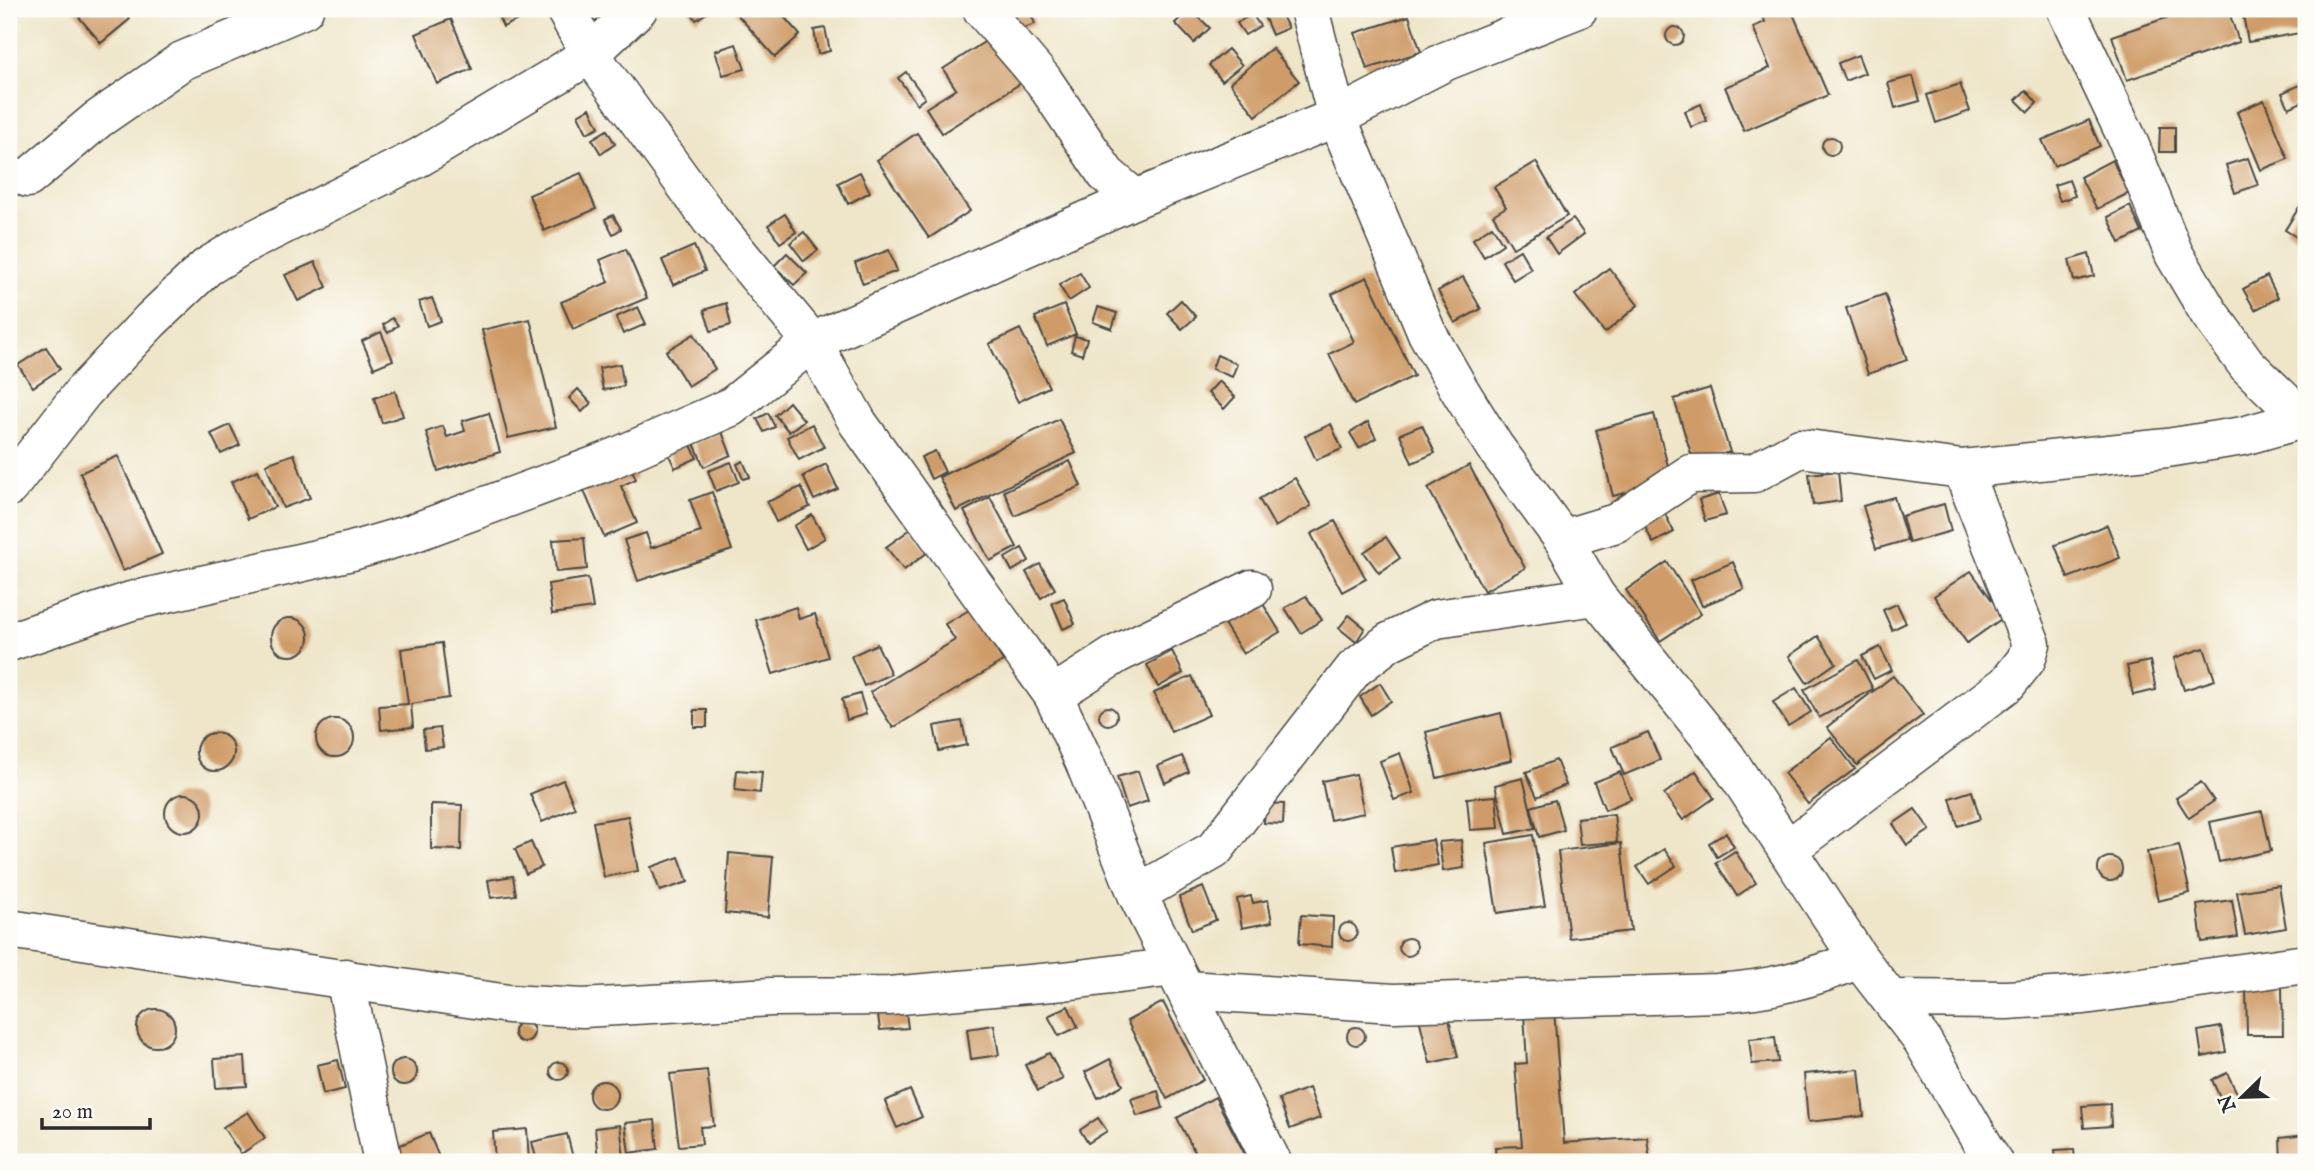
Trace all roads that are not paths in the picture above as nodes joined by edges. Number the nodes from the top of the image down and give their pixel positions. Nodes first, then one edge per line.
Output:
1 (304, 9) edge
2 (565, 9) edge
3 (638, 9) edge
4 (982, 9) edge
5 (1309, 9) edge
6 (1578, 9) edge
7 (2066, 9) edge
8 (590, 54) junction
9 (1337, 117) junction
10 (28, 178) dead end
11 (1135, 199) junction
12 (812, 342) junction
13 (2305, 420) edge
14 (1962, 469) junction
15 (9, 487) edge
16 (1563, 538) junction
17 (1252, 589) dead end
18 (1596, 596) junction
19 (9, 642) edge
20 (1053, 695) junction
21 (1788, 849) junction
22 (1138, 894) junction
23 (9, 929) edge
24 (1858, 959) junction
25 (2306, 964) edge
26 (345, 978) junction
27 (1180, 979) junction
28 (1892, 999) junction
29 (383, 1162) edge
30 (1272, 1162) edge
31 (1993, 1162) edge

1 - 10 street
2 - 8 street
3 - 8 street
4 - 11 street
5 - 9 street
6 - 9 street
7 - 13 street
8 - 12 street
8 - 15 street
9 - 11 street
9 - 16 street
11 - 12 street
12 - 19 street
12 - 20 street
13 - 14 street
14 - 16 street
14 - 21 street
16 - 18 street
17 - 20 street
18 - 21 street
18 - 22 street
20 - 22 street
21 - 24 street
22 - 27 street
23 - 26 street
24 - 27 street
24 - 28 street
25 - 28 street
26 - 27 street
26 - 29 street
27 - 30 street
28 - 31 street

